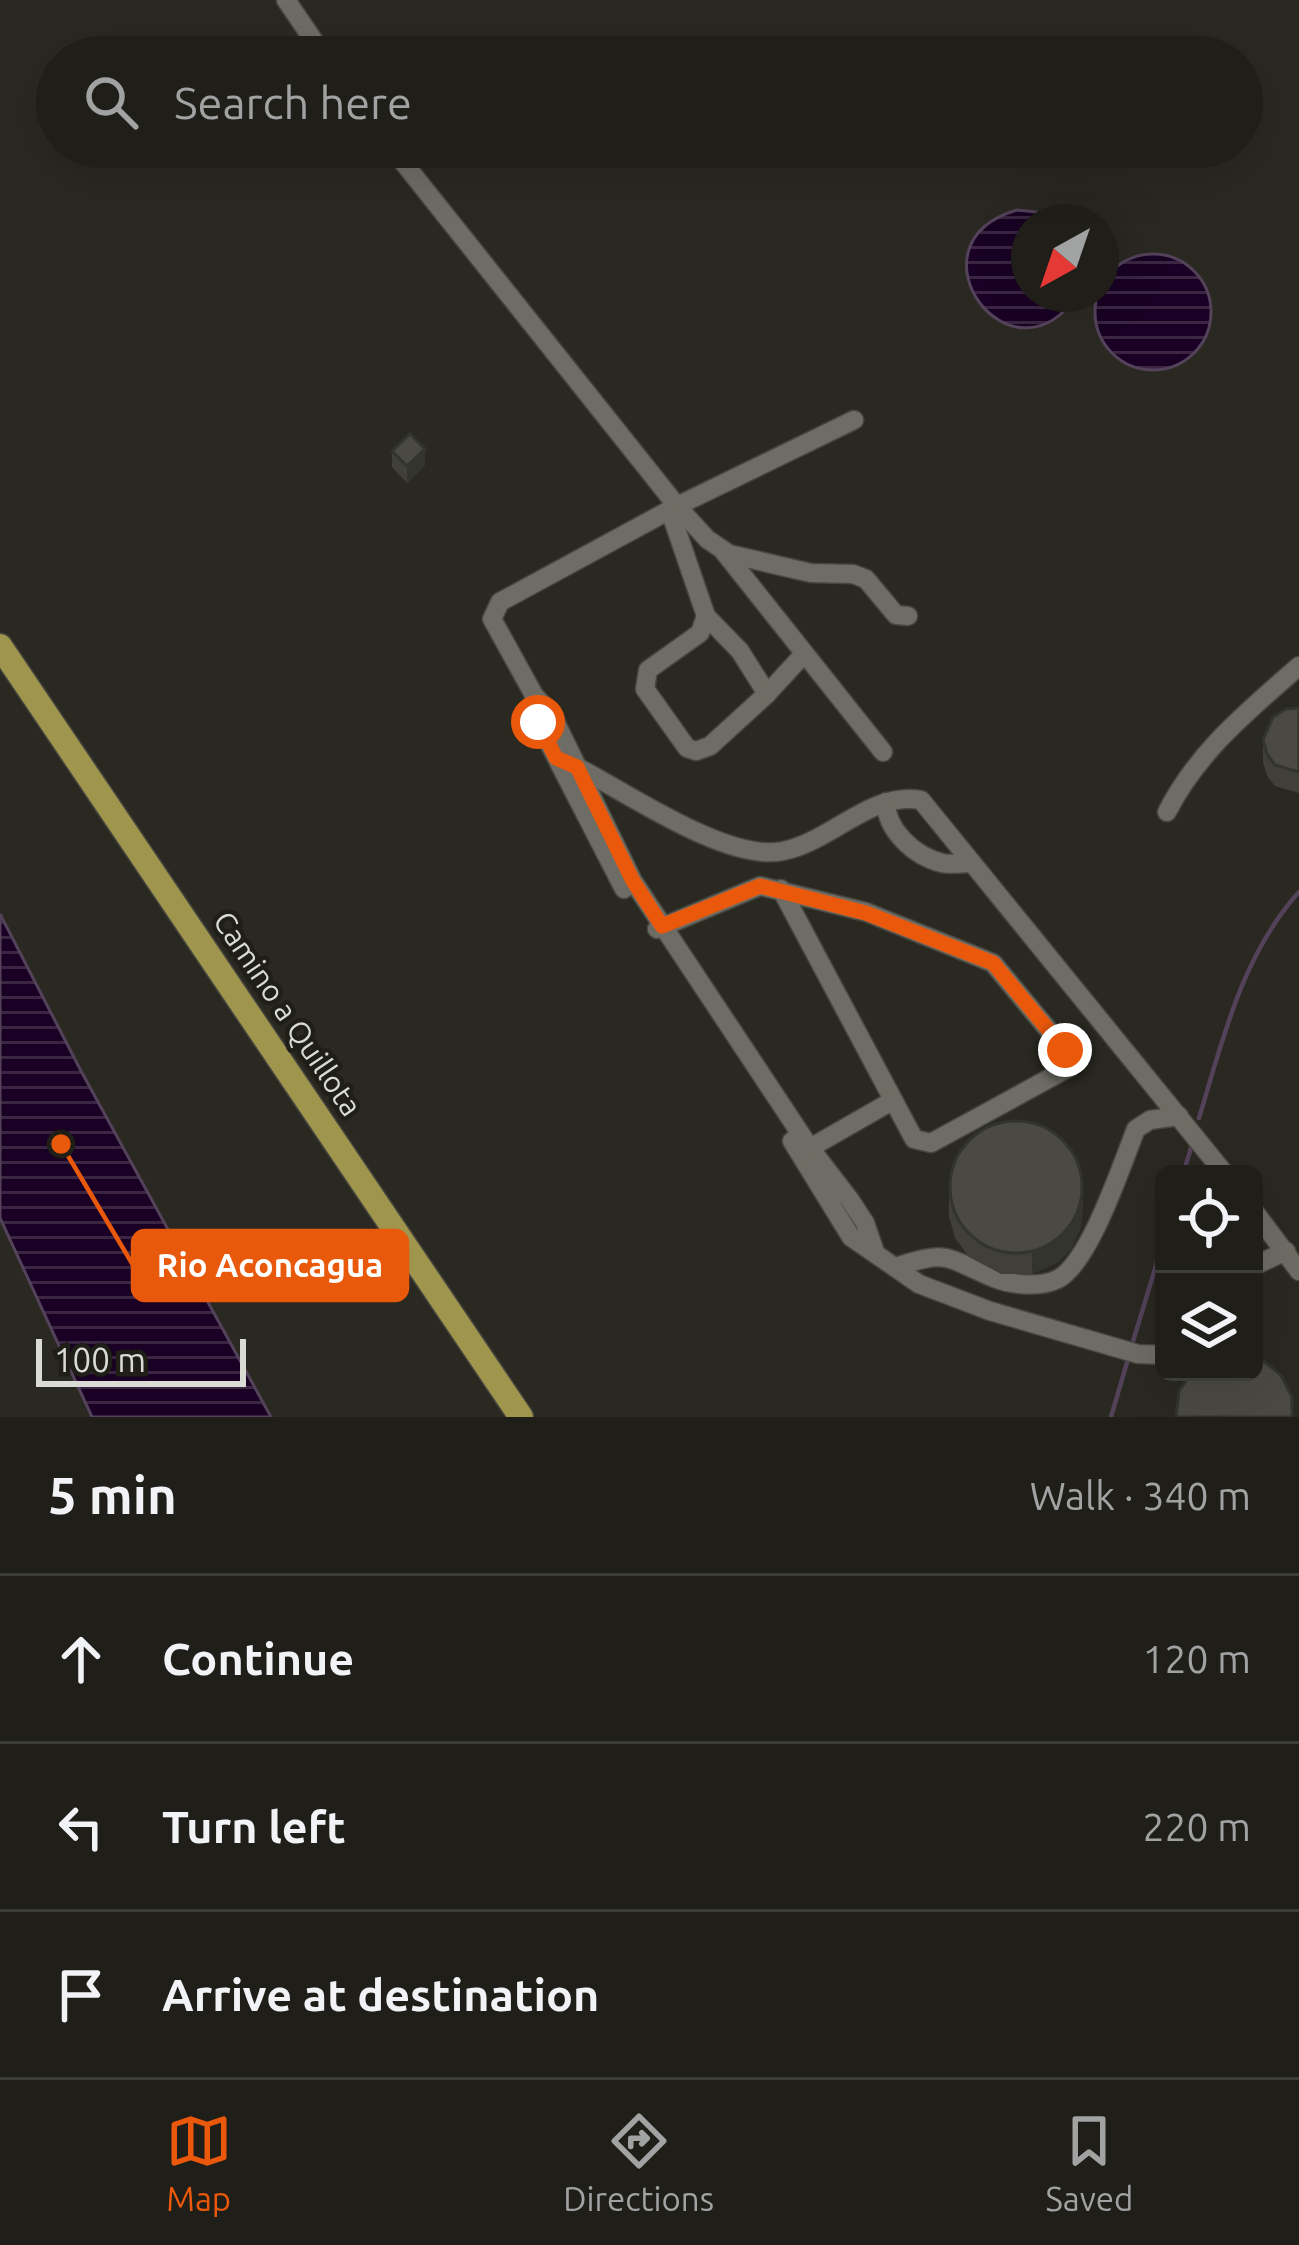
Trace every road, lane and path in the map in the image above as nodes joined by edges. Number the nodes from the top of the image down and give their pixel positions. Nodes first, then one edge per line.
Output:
1 (286, 0) edge
2 (311, 36) edge
3 (407, 168) edge
4 (854, 420) dead end
5 (674, 509) junction
6 (721, 548) junction
7 (706, 616) junction
8 (908, 616) dead end
9 (0, 646) edge
10 (803, 655) junction
11 (1299, 666) edge
12 (767, 694) junction
13 (534, 695) junction
14 (883, 752) dead end
15 (556, 758) junction
16 (577, 767) junction
17 (886, 802) junction
18 (1167, 812) dead end
19 (971, 862) junction
20 (781, 889) junction
21 (658, 929) junction
22 (892, 1101) junction
23 (1179, 1116) junction
24 (805, 1151) junction
25 (1218, 1165) edge
26 (1263, 1222) edge
27 (1286, 1251) junction
28 (1263, 1262) edge
29 (896, 1267) junction
30 (1299, 1271) edge
31 (1155, 1355) edge
32 (521, 1417) edge

1 - 2 street
3 - 5 street
4 - 5 street
5 - 6 street
5 - 7 street
5 - 13 street
6 - 8 street
6 - 10 street
7 - 12 street
7 - 12 street
9 - 32 main road, Camino a Quillota
10 - 12 street
10 - 14 street
11 - 18 street
13 - 15 street
13 - 16 street
15 - 16 street
15 - 21 street
16 - 17 street
16 - 21 street
17 - 19 street
17 - 19 street
19 - 23 street
20 - 21 street
20 - 22 street
20 - 22 street
21 - 24 street
22 - 24 street
23 - 25 street
23 - 29 street
24 - 29 street
26 - 27 street
27 - 28 street
27 - 30 street
29 - 31 street

